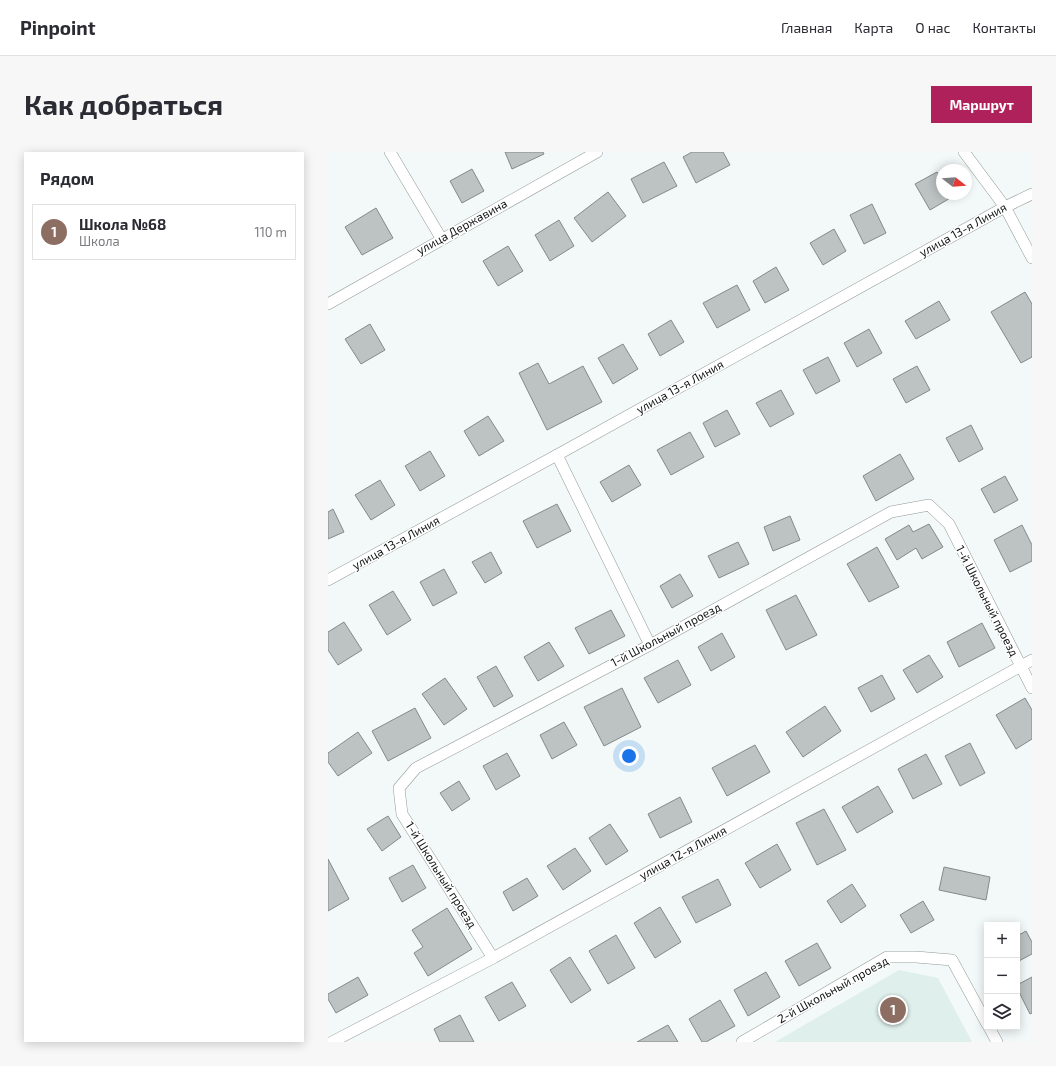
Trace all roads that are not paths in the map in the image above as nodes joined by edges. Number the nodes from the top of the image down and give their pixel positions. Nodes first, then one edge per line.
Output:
1 (390, 152) edge
2 (597, 152) edge
3 (964, 152) edge
4 (1032, 194) edge
5 (1005, 207) junction
6 (441, 238) junction
7 (1032, 258) edge
8 (328, 304) edge
9 (557, 455) junction
10 (328, 580) edge
11 (650, 645) junction
12 (1032, 660) edge
13 (1020, 666) junction
14 (1032, 688) edge
15 (493, 958) junction
16 (984, 1019) edge
17 (991, 1030) edge
18 (332, 1042) edge
19 (742, 1042) edge
20 (997, 1042) edge

1 - 6 lane
2 - 6 lane, улица Державина
3 - 5 lane
4 - 5 lane, улица 13-я Линия
5 - 7 lane
5 - 9 lane, улица 13-я Линия
6 - 8 lane, улица Державина
9 - 10 lane, улица 13-я Линия
9 - 11 lane
11 - 13 lane, 1-й Школьный проезд
11 - 15 lane, 1-й Школьный проезд
12 - 13 lane, улица 12-я Линия
13 - 14 lane, 1-й Школьный проезд
13 - 15 lane, улица 12-я Линия
15 - 18 lane, улица 12-я Линия
16 - 19 lane, 2-й Школьный проезд
17 - 20 lane

